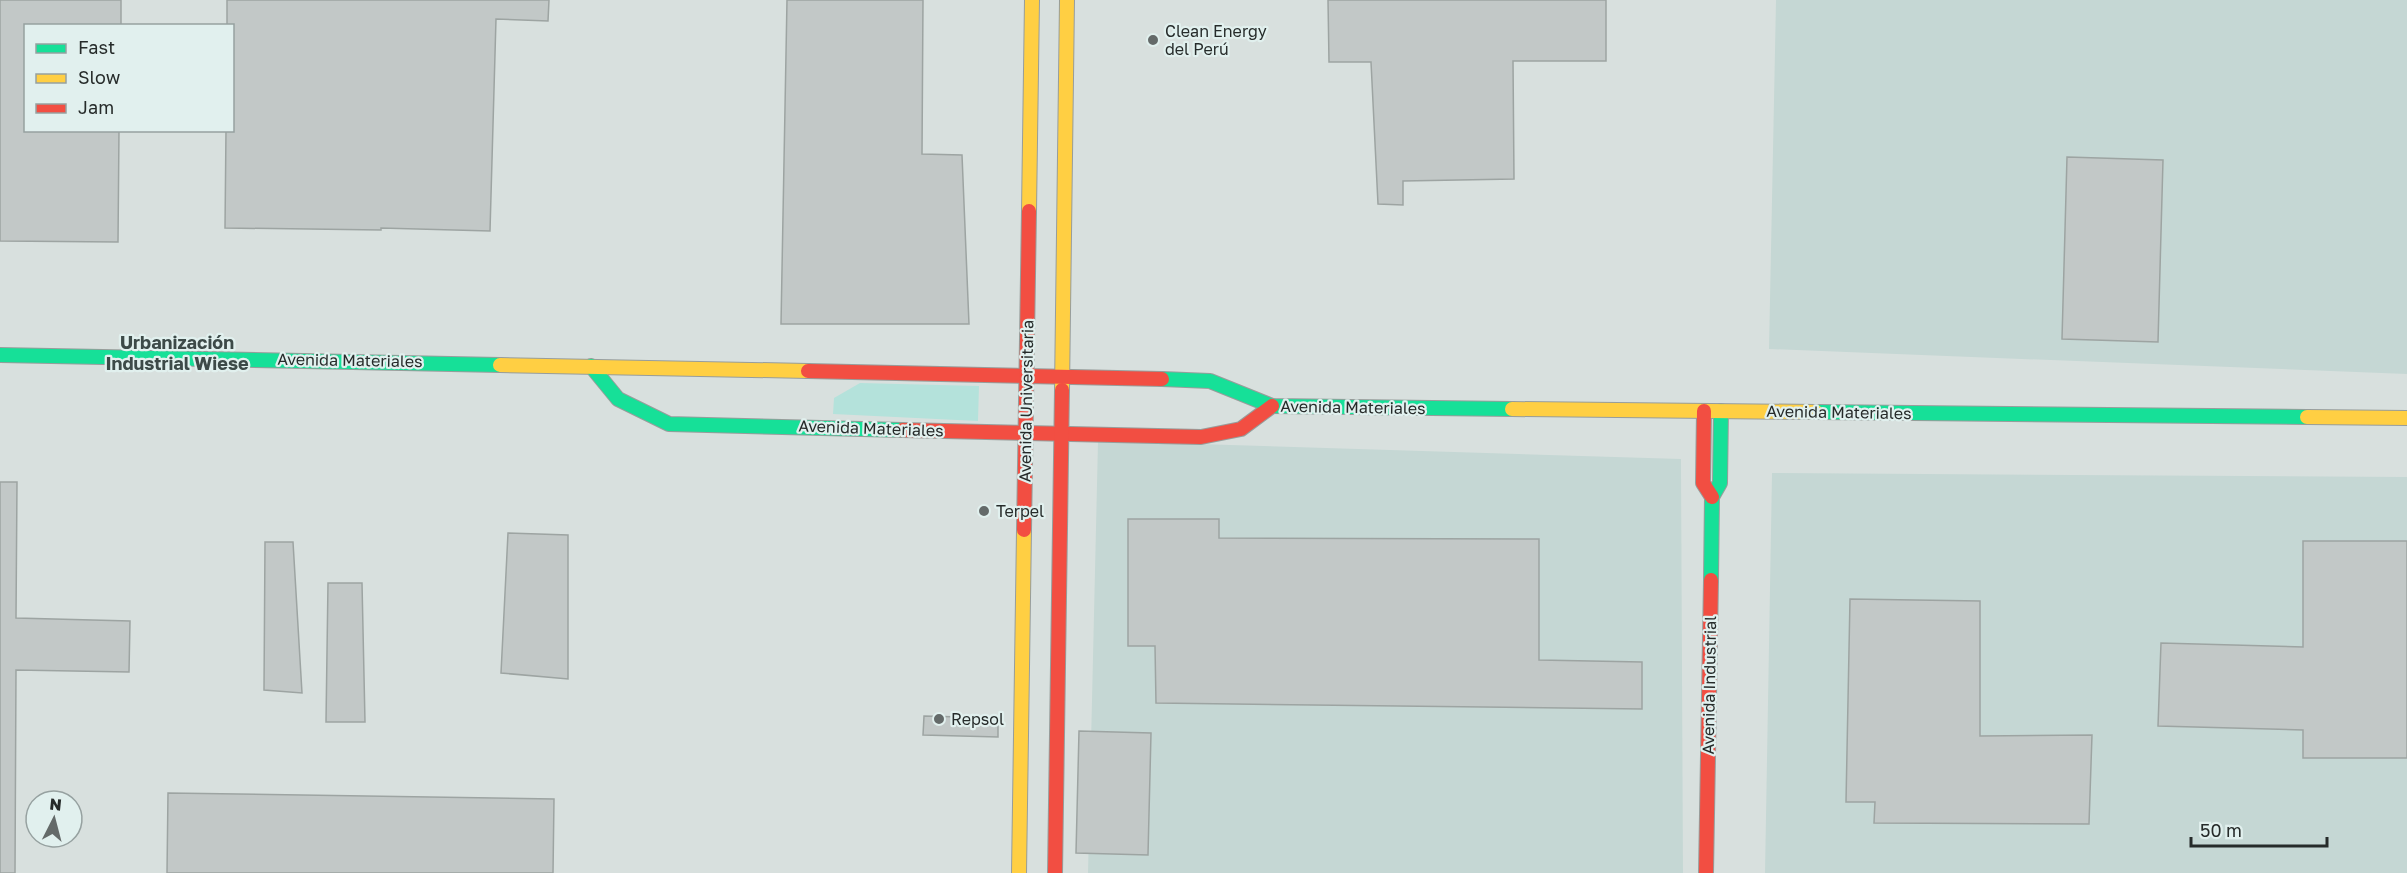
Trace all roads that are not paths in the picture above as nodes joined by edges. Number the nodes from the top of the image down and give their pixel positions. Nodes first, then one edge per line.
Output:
1 (1032, 0) edge
2 (1067, 0) edge
3 (1048, 113) junction
4 (0, 355) edge
5 (591, 366) junction
6 (1027, 376) junction
7 (1062, 377) junction
8 (1272, 406) junction
9 (1704, 411) junction
10 (1721, 411) junction
11 (2407, 418) edge
12 (1025, 432) junction
13 (1062, 433) junction
14 (1712, 497) junction
15 (1019, 873) edge
16 (1055, 873) edge
17 (1706, 873) edge

1 - 3 street, Avenida Universitaria
2 - 3 street, Avenida Universitaria
3 - 6 street, Avenida Universitaria
3 - 7 street, Avenida Universitaria
4 - 5 street, Avenida Materiales
5 - 6 street, Avenida Materiales
5 - 12 street, Avenida Materiales
6 - 7 street, Avenida Materiales
6 - 12 street, Avenida Universitaria
7 - 8 street, Avenida Materiales
7 - 13 street, Avenida Universitaria
8 - 9 street, Avenida Materiales
8 - 13 street, Avenida Materiales
9 - 10 street, Avenida Materiales
9 - 14 street, Avenida Industrial
10 - 11 street, Avenida Materiales
10 - 14 street, Avenida Industrial
12 - 13 street, Avenida Materiales
12 - 15 street, Avenida Universitaria
13 - 16 street, Avenida Universitaria
14 - 17 street, Avenida Industrial

